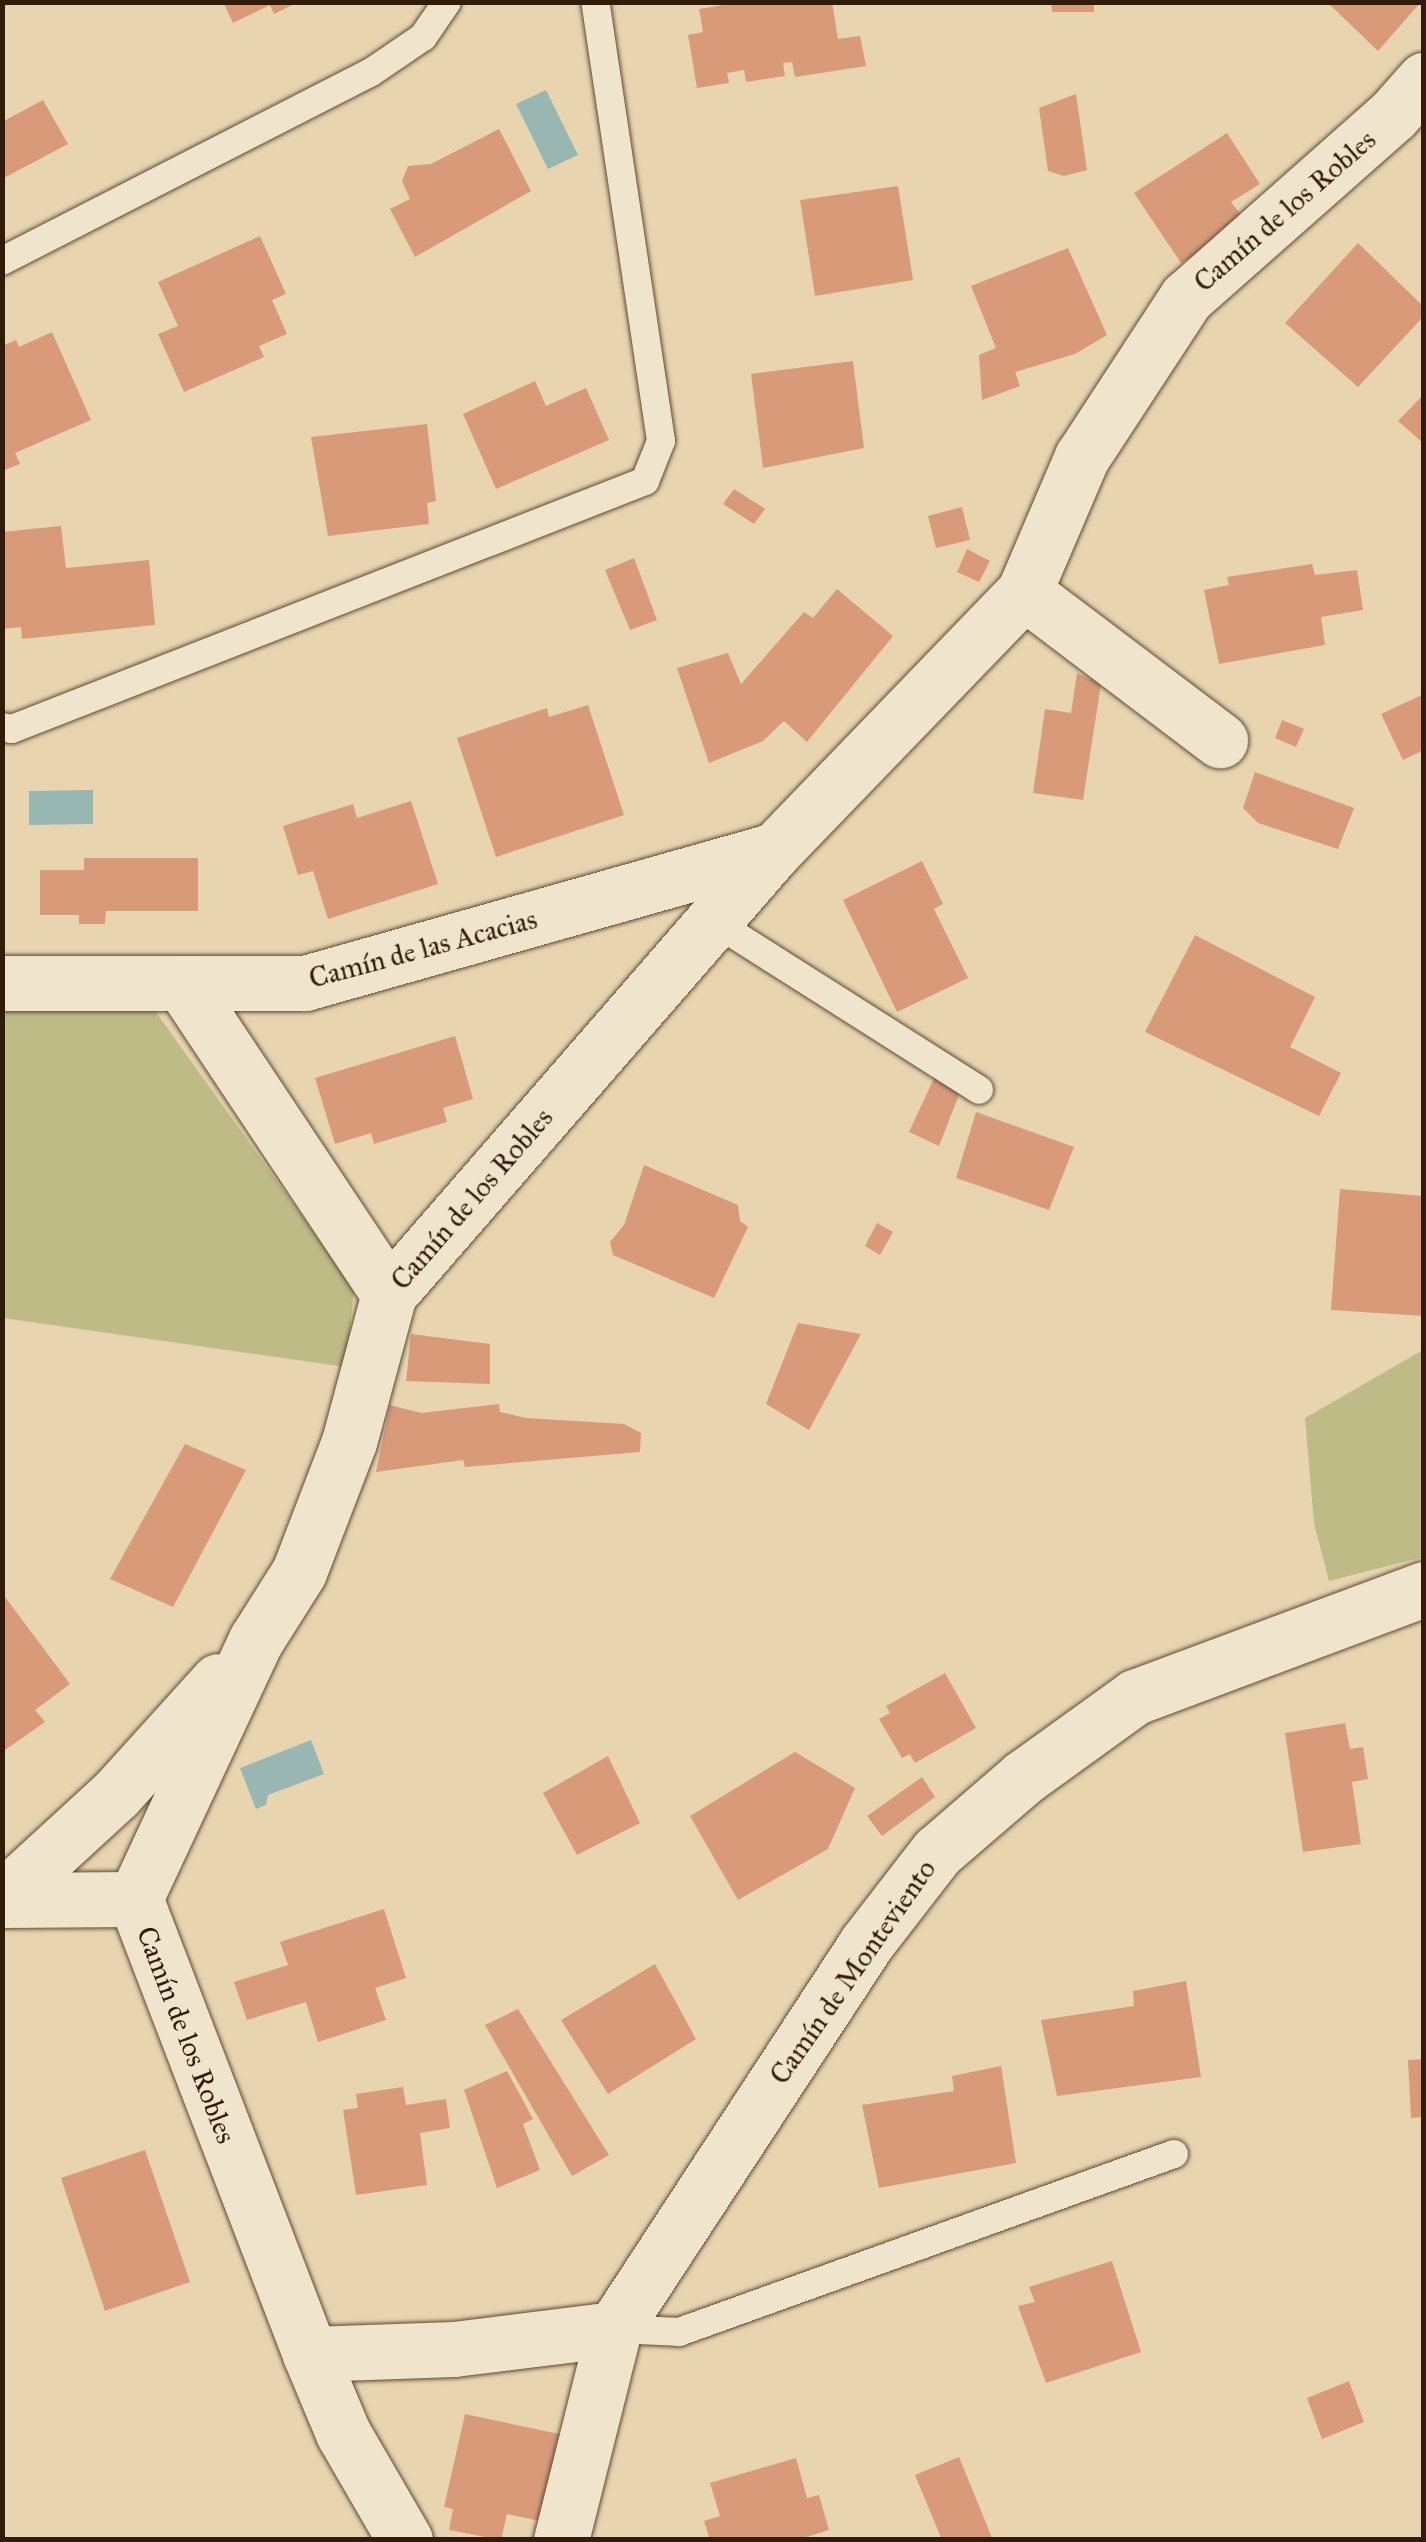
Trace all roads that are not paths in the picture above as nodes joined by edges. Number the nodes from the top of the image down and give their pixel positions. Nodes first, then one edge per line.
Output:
1 (448, 2) edge
2 (595, 2) edge
3 (1424, 80) edge
4 (2, 261) edge
5 (1024, 592) junction
6 (2, 727) edge
7 (1220, 740) dead end
8 (775, 850) junction
9 (714, 921) junction
10 (2, 983) edge
11 (184, 986) junction
12 (979, 1090) dead end
13 (388, 1294) junction
14 (1424, 1589) edge
15 (256, 1640) junction
16 (4, 1898) edge
17 (135, 1899) junction
18 (1174, 2154) dead end
19 (614, 2329) junction
20 (310, 2354) junction
21 (404, 2540) edge
22 (561, 2540) edge

1 - 4 lane
2 - 6 lane
3 - 5 street, Camín de los Robles
5 - 7 street
5 - 8 street, Camín de los Robles
8 - 9 street, Camín de los Robles
8 - 11 street, Camín de las Acacias
9 - 12 lane
9 - 13 street, Camín de los Robles
10 - 11 street, Camín de las Acacias
11 - 13 street
13 - 15 street, Camín de los Robles
14 - 19 street, Camín de Monteviento
15 - 16 street
15 - 17 street, Camín de los Robles
16 - 17 street
17 - 20 street, Camín de los Robles
18 - 19 lane
19 - 20 street
19 - 22 street, Camín de Monteviento
20 - 21 street, Camín de los Robles

